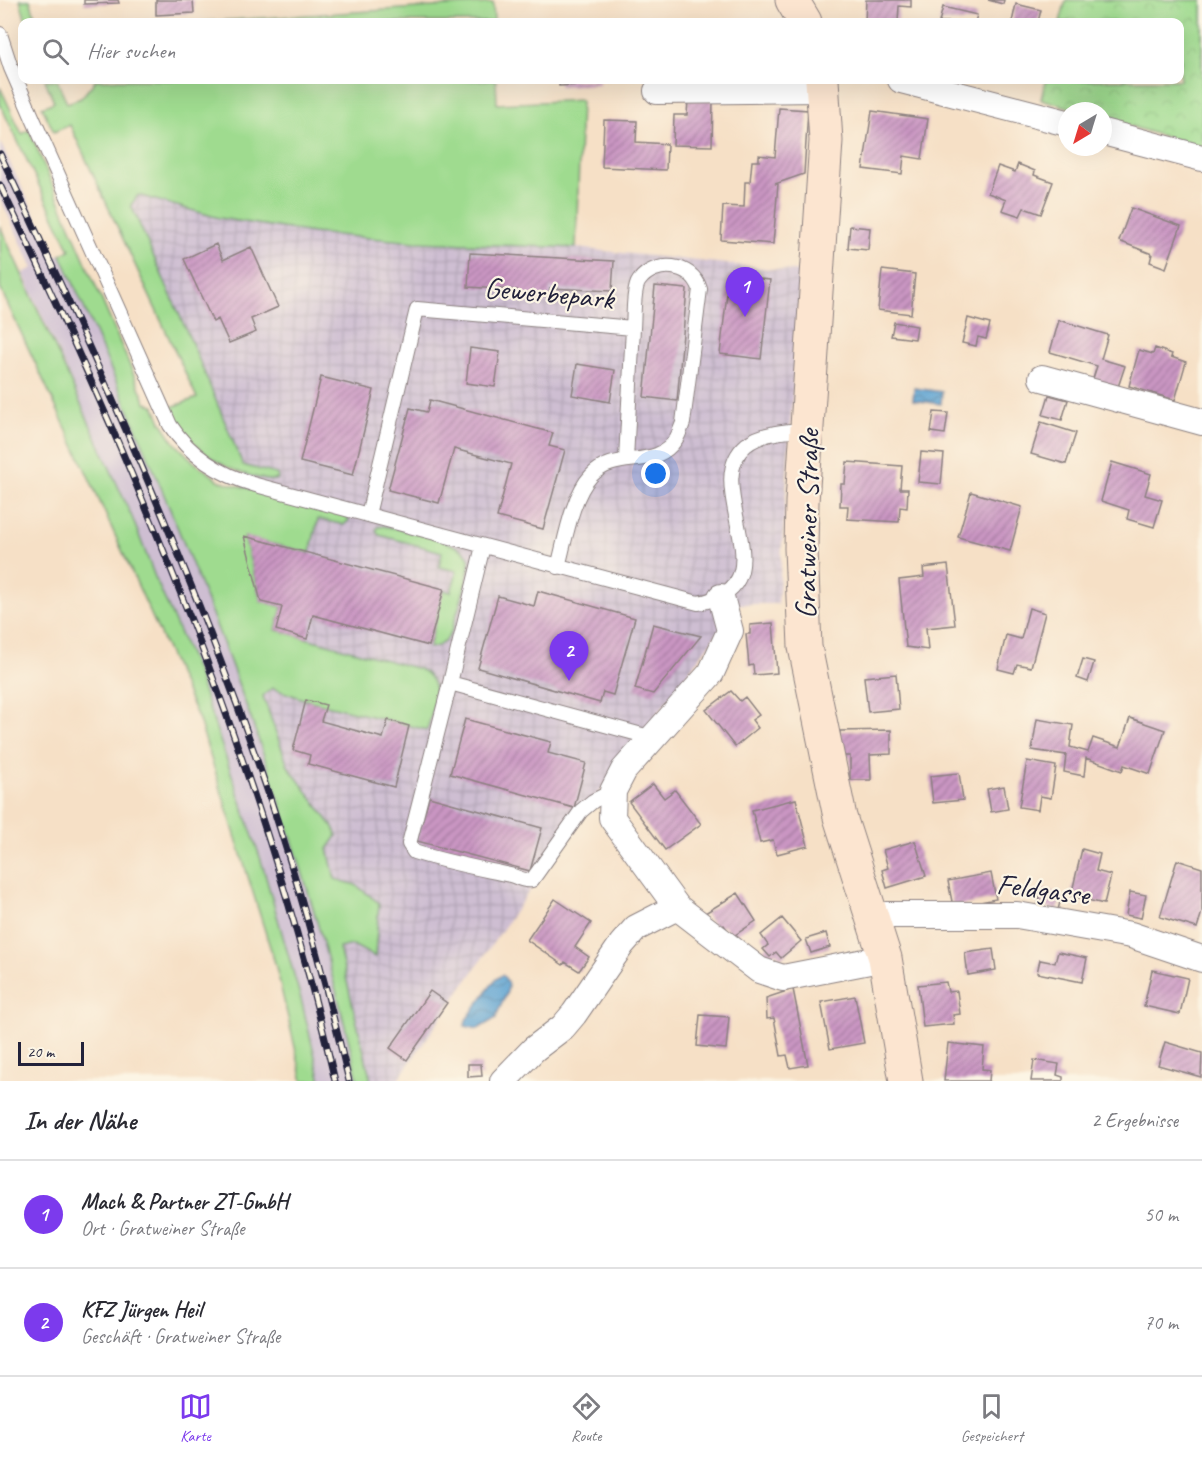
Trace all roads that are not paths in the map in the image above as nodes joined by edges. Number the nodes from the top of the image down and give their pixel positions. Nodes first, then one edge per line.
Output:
1 (792, 0) edge
2 (803, 18) edge
3 (0, 34) edge
4 (823, 84) edge
5 (916, 84) edge
6 (657, 91) dead end
7 (1058, 121) edge
8 (1112, 134) edge
9 (1202, 158) edge
10 (633, 328) junction
11 (1042, 378) dead end
12 (1202, 422) edge
13 (808, 430) junction
14 (626, 459) junction
15 (368, 515) junction
16 (483, 546) junction
17 (558, 567) junction
18 (721, 597) junction
19 (450, 683) junction
20 (653, 738) junction
21 (613, 792) junction
22 (677, 907) junction
23 (873, 915) junction
24 (885, 958) junction
25 (1202, 958) edge
26 (503, 1081) edge
27 (906, 1081) edge

1 - 2 main road
3 - 15 lane
4 - 6 street
4 - 13 main road, Gratweiner Straße
5 - 7 street
8 - 9 street
10 - 14 lane
10 - 14 lane, Gewerbepark
10 - 15 lane, Gewerbepark
11 - 12 street
13 - 18 lane
13 - 23 main road, Gratweiner Straße
14 - 17 lane, Gewerbepark
15 - 16 lane
16 - 17 lane
16 - 19 lane
17 - 18 lane
18 - 20 street
19 - 20 lane
19 - 21 lane
20 - 21 street
21 - 22 street
22 - 24 street
22 - 26 street
23 - 24 main road, Gratweiner Straße
23 - 25 street, Feldgasse
24 - 27 main road, Gratweiner Straße

